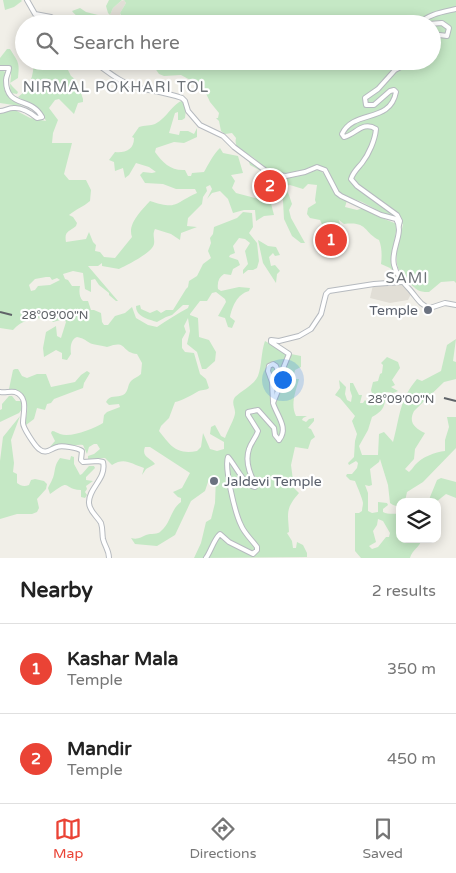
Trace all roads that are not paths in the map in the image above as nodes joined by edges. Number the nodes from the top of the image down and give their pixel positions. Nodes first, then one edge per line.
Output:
1 (27, 0) edge
2 (456, 9) edge
3 (40, 15) edge
4 (433, 15) edge
5 (441, 23) edge
6 (441, 35) edge
7 (0, 68) edge
8 (105, 70) edge
9 (395, 70) edge
10 (0, 111) edge
11 (399, 226) junction
12 (402, 282) junction
13 (456, 305) edge
14 (280, 376) junction
15 (0, 392) edge
16 (274, 403) junction
17 (109, 558) edge
18 (206, 558) edge

1 - 3 street
2 - 4 street
5 - 6 street
7 - 10 street
8 - 11 street
9 - 11 street
11 - 12 street
12 - 13 street
12 - 14 street
14 - 16 street
14 - 16 street
15 - 17 street
16 - 18 street

